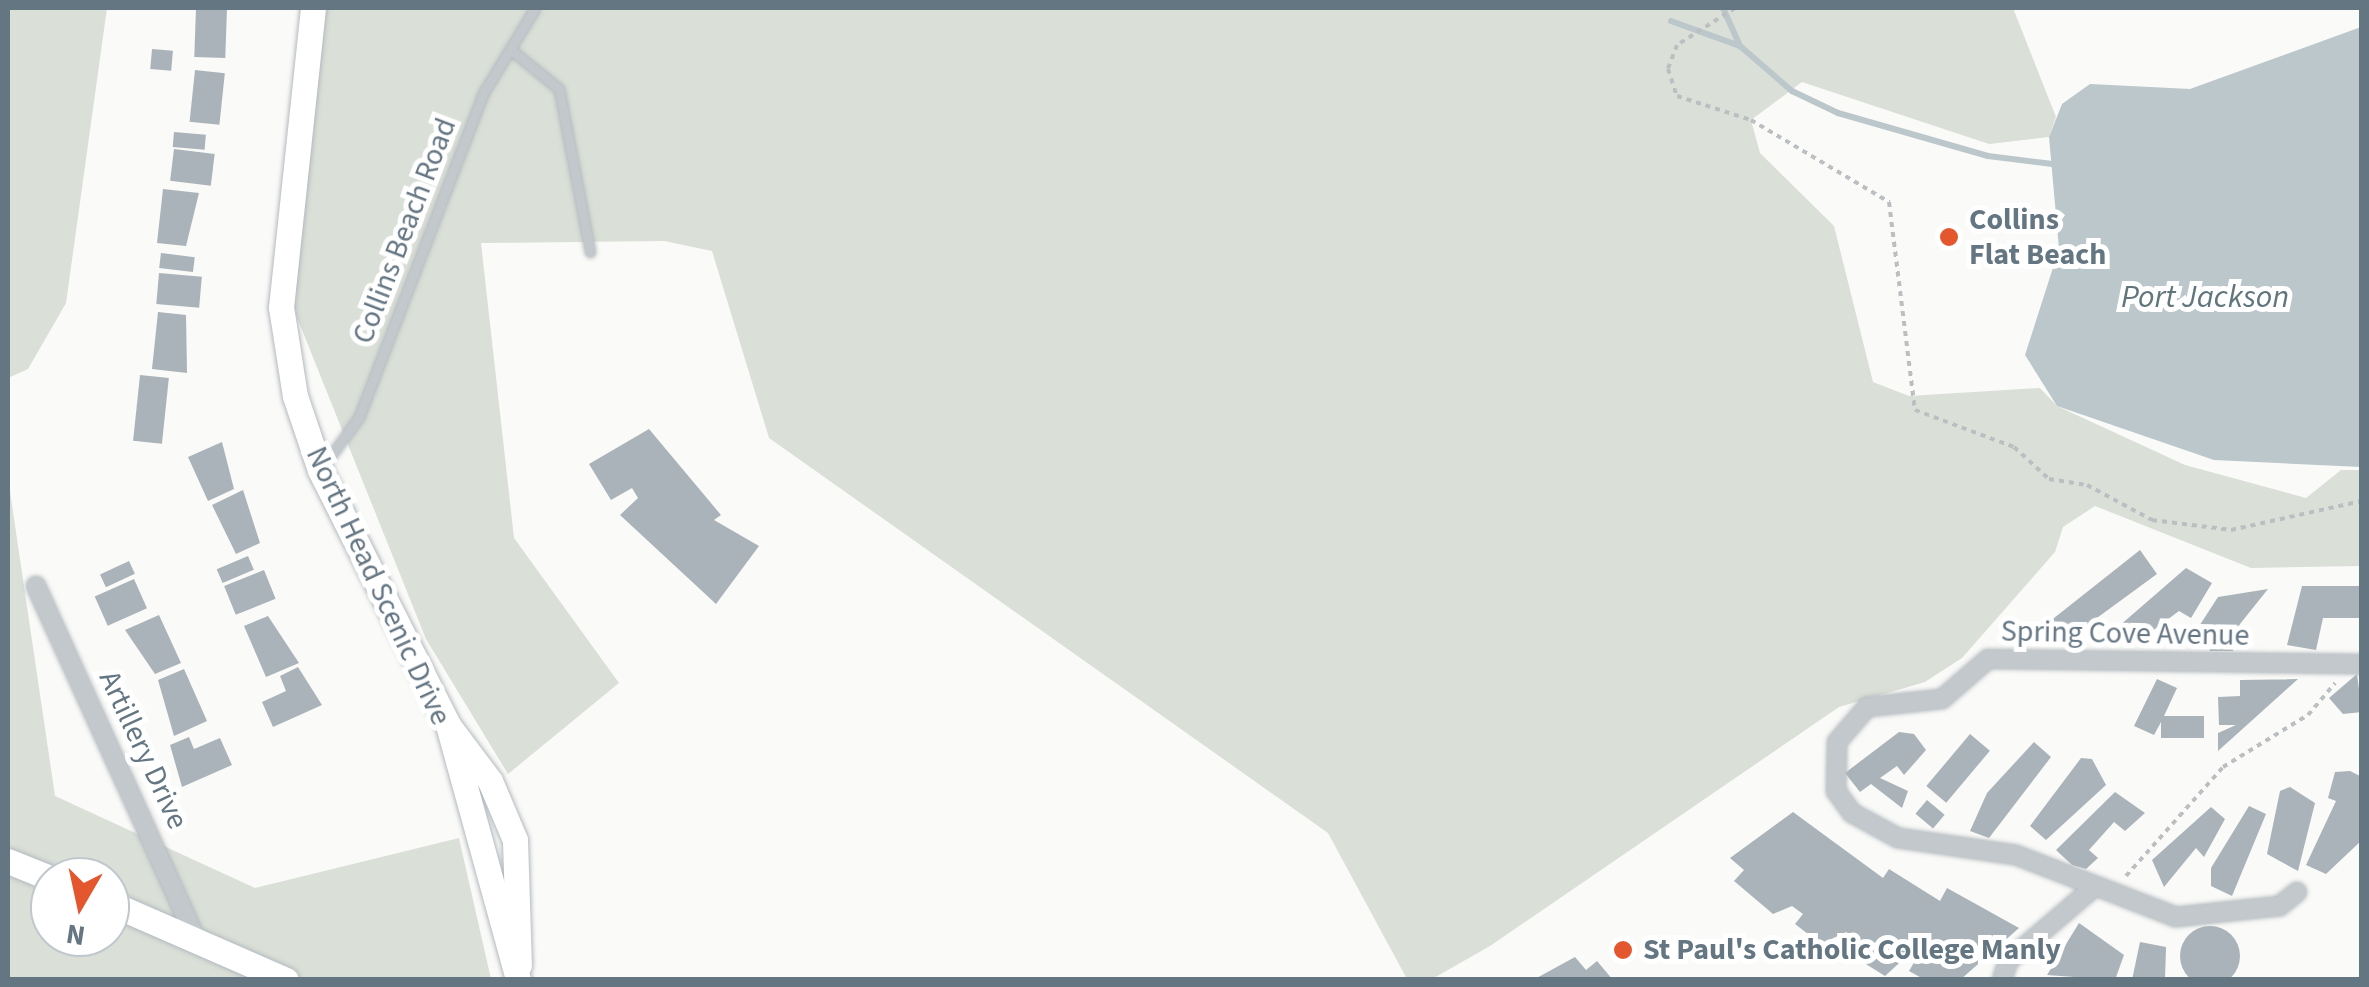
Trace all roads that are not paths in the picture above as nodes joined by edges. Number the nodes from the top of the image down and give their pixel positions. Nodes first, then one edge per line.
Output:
1 (312, 8) edge
2 (535, 8) edge
3 (510, 49) junction
4 (590, 252) dead end
5 (320, 470) junction
6 (36, 586) dead end
7 (2357, 664) edge
8 (448, 725) junction
9 (2093, 888) junction
10 (2297, 892) dead end
11 (130, 911) edge
12 (196, 939) junction
13 (518, 979) edge
14 (286, 980) edge
15 (2002, 980) edge

1 - 5 street, North Head Scenic Drive
2 - 3 lane, Collins Beach Road
3 - 4 lane
3 - 5 lane, Collins Beach Road
5 - 8 street, North Head Scenic Drive
6 - 12 street, Artillery Drive
7 - 9 street, Spring Cove Avenue
8 - 13 street, North Head Scenic Drive
8 - 13 street
9 - 10 street, Spring Cove Avenue
9 - 15 street
11 - 12 street
12 - 14 street

